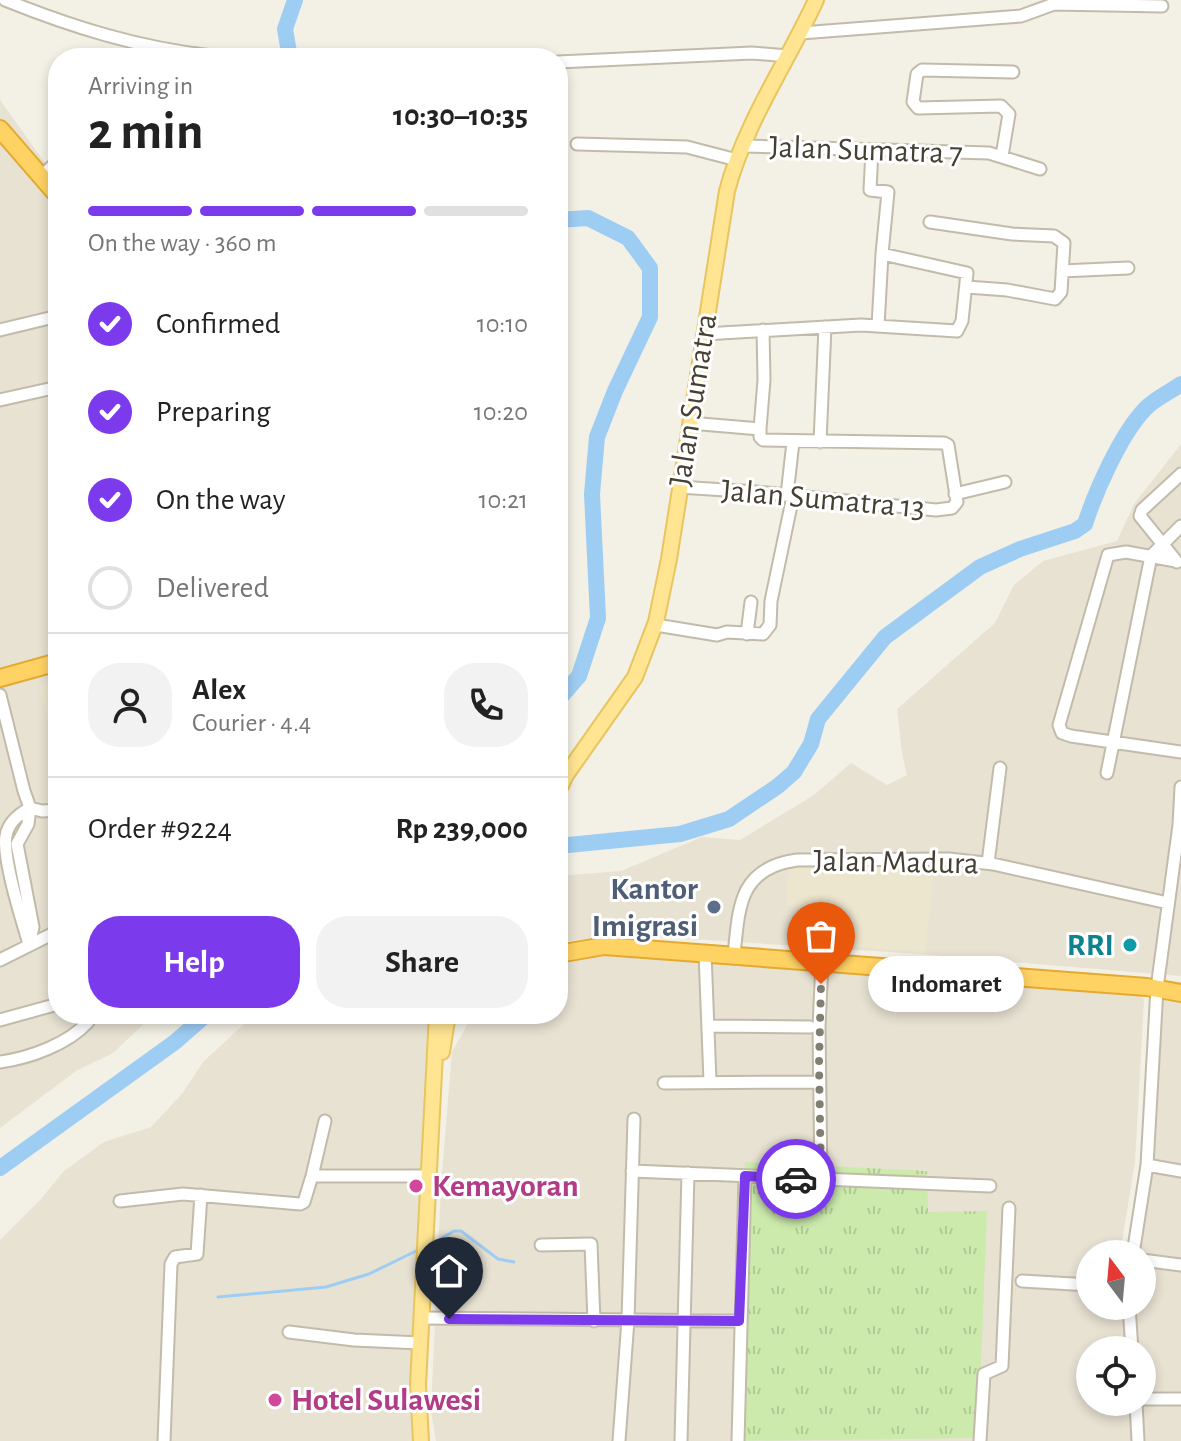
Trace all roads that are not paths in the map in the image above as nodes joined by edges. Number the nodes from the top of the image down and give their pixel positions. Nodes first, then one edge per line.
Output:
1 (5, 0) edge
2 (816, 0) edge
3 (1162, 6) dead end
4 (801, 33) junction
5 (141, 48) edge
6 (788, 56) junction
7 (568, 62) edge
8 (1013, 72) dead end
9 (0, 129) edge
10 (577, 144) dead end
11 (744, 146) junction
12 (872, 150) junction
13 (1002, 156) junction
14 (737, 160) junction
15 (1040, 169) dead end
16 (48, 170) edge
17 (40, 177) junction
18 (48, 185) edge
19 (930, 222) dead end
20 (882, 254) junction
21 (1128, 268) dead end
22 (1062, 271) junction
23 (967, 287) junction
24 (48, 318) edge
25 (878, 326) junction
26 (825, 327) junction
27 (0, 330) edge
28 (763, 330) junction
29 (704, 334) junction
30 (48, 389) edge
31 (0, 400) edge
32 (690, 423) junction
33 (760, 429) junction
34 (793, 442) junction
35 (820, 442) junction
36 (1181, 474) edge
37 (1005, 482) dead end
38 (679, 487) junction
39 (955, 494) junction
40 (790, 496) junction
41 (1181, 526) edge
42 (1161, 544) junction
43 (1151, 556) junction
44 (1178, 564) edge
45 (751, 602) dead end
46 (656, 625) junction
47 (747, 634) junction
48 (48, 665) edge
49 (0, 678) edge
50 (0, 695) edge
51 (1113, 742) junction
52 (1181, 752) edge
53 (1000, 768) dead end
54 (568, 772) edge
55 (1107, 773) dead end
56 (1181, 787) edge
57 (30, 808) junction
58 (48, 811) edge
59 (1180, 824) edge
60 (3, 834) edge
61 (20, 836) junction
62 (988, 863) junction
63 (1176, 878) edge
64 (19, 891) junction
65 (1, 895) edge
66 (1168, 903) junction
67 (48, 935) edge
68 (29, 944) junction
69 (575, 950) junction
70 (568, 952) edge
71 (705, 953) junction
72 (568, 955) edge
73 (734, 955) junction
74 (0, 960) edge
75 (822, 962) junction
76 (1157, 988) junction
77 (1181, 993) edge
78 (48, 1007) edge
79 (0, 1020) edge
80 (86, 1024) edge
81 (442, 1024) edge
82 (709, 1026) junction
83 (810, 1027) dead end
84 (0, 1062) edge
85 (710, 1081) junction
86 (819, 1082) junction
87 (664, 1083) dead end
88 (634, 1119) dead end
89 (325, 1121) dead end
90 (1147, 1165) junction
91 (632, 1171) junction
92 (1181, 1171) edge
93 (688, 1173) junction
94 (312, 1176) junction
95 (429, 1176) junction
96 (745, 1176) junction
97 (821, 1180) junction
98 (990, 1186) dead end
99 (201, 1195) junction
100 (120, 1201) dead end
101 (1009, 1208) dead end
102 (1135, 1240) edge
103 (541, 1245) dead end
104 (1156, 1262) edge
105 (1181, 1265) edge
106 (1022, 1281) dead end
107 (1076, 1284) edge
108 (421, 1318) junction
109 (628, 1320) junction
110 (682, 1320) junction
111 (594, 1321) junction
112 (739, 1321) junction
113 (289, 1332) dead end
114 (420, 1343) junction
115 (1156, 1399) edge
116 (1181, 1399) edge
117 (1137, 1416) edge
118 (164, 1441) edge
119 (421, 1441) edge
120 (619, 1441) edge
121 (681, 1441) edge
122 (738, 1441) edge
123 (980, 1441) edge
124 (1138, 1441) edge

1 - 5 street
2 - 4 main road, Jalan Sumatra
3 - 4 street
4 - 6 main road, Jalan Sumatra
6 - 7 street
6 - 11 main road, Jalan Sumatra
8 - 13 street
9 - 17 highway
10 - 14 street
11 - 12 street, Jalan Sumatra 7
11 - 14 main road, Jalan Sumatra
12 - 13 street, Jalan Sumatra 7
12 - 20 street
13 - 15 street, Jalan Sumatra 7
14 - 29 main road, Jalan Sumatra
16 - 17 street
17 - 18 highway
19 - 22 street
20 - 23 street
20 - 25 street
21 - 22 street
22 - 23 street
23 - 25 street
24 - 27 street
25 - 26 street
26 - 28 street
26 - 35 street
28 - 29 street
28 - 33 street
29 - 32 main road, Jalan Sumatra
30 - 31 street
32 - 33 street
32 - 38 main road, Jalan Sumatra
33 - 34 street
34 - 35 street
34 - 40 street
35 - 39 street
36 - 42 street
37 - 39 street
38 - 40 street, Jalan Sumatra 13
38 - 46 main road, Jalan Sumatra
39 - 40 street, Jalan Sumatra 13
40 - 47 street
41 - 42 street
42 - 43 street
42 - 44 street
43 - 44 street
43 - 51 street
43 - 51 street
45 - 47 street
46 - 47 street
46 - 54 main road, Jalan Sumatra
48 - 49 highway
50 - 57 street
51 - 52 street
51 - 55 street
53 - 62 street
56 - 59 street
57 - 58 street
57 - 60 street
57 - 61 street
59 - 63 street
60 - 61 street
60 - 64 street
61 - 64 street
62 - 66 street, Jalan Madura
62 - 73 street, Jalan Madura
63 - 66 street
64 - 65 street
64 - 68 street
66 - 76 street
67 - 68 street
68 - 74 street
69 - 70 highway
69 - 71 highway
69 - 72 highway
71 - 73 highway
71 - 82 street
73 - 75 highway
75 - 76 highway
75 - 86 street
76 - 77 highway
76 - 90 street
78 - 79 street
80 - 84 street
81 - 95 main road
82 - 83 street
82 - 85 street
85 - 86 street
85 - 87 street
86 - 97 street
88 - 91 street
89 - 94 street
90 - 92 street
90 - 102 street
91 - 93 street
91 - 109 street
93 - 96 street
93 - 110 street
94 - 95 street
94 - 99 street
95 - 108 main road
96 - 97 street
96 - 112 street
97 - 98 street
99 - 100 street
99 - 118 street
101 - 123 street
103 - 111 street
104 - 105 street
106 - 107 street
108 - 111 street
108 - 114 main road
109 - 110 street
109 - 111 street
109 - 120 street
110 - 112 street
110 - 121 street
112 - 122 street
113 - 114 street
114 - 119 main road
115 - 116 street
117 - 124 street

